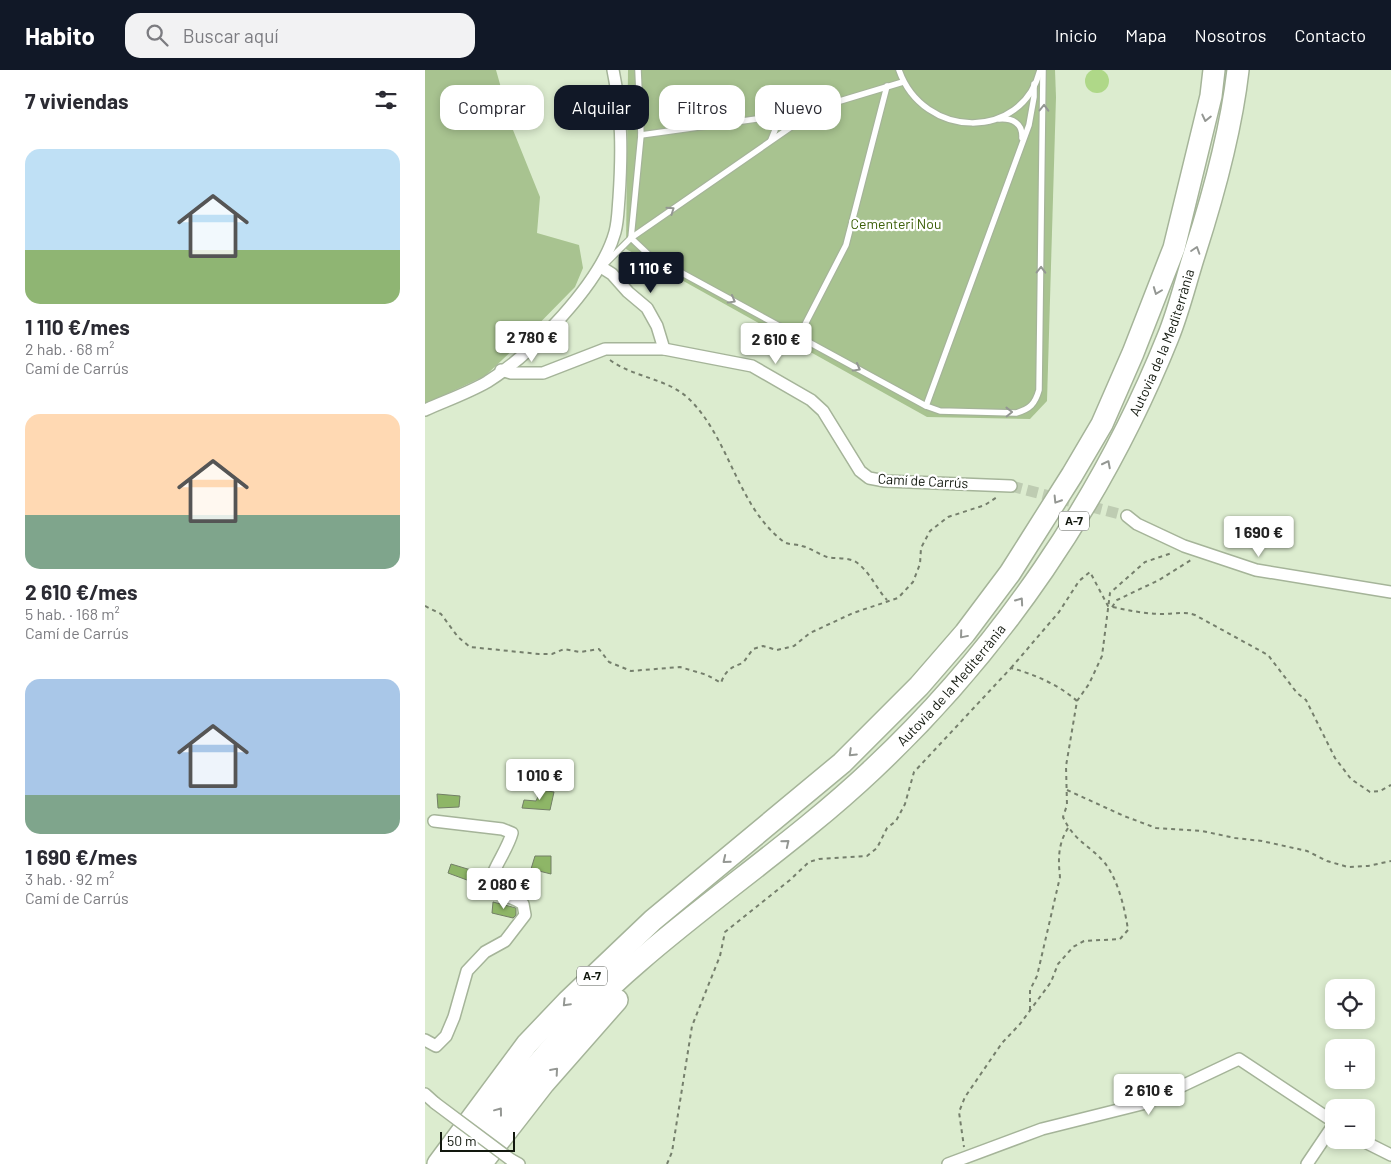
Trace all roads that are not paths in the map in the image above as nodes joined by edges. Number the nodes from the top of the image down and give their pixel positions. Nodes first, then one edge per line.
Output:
1 (613, 70) edge
2 (638, 70) edge
3 (899, 70) edge
4 (1042, 70) edge
5 (1214, 70) edge
6 (1238, 70) edge
7 (903, 82) junction
8 (1034, 84) junction
9 (887, 86) junction
10 (995, 119) junction
11 (641, 135) junction
12 (771, 140) junction
13 (1018, 152) junction
14 (631, 238) junction
15 (601, 267) junction
16 (799, 336) junction
17 (664, 349) junction
18 (501, 370) junction
19 (926, 406) junction
20 (425, 410) edge
21 (1011, 486) tunnel mouth
22 (1127, 516) tunnel mouth
23 (1391, 592) edge
24 (434, 821) dead end
25 (749, 874) junction
26 (425, 1040) edge
27 (425, 1094) edge
28 (1325, 1117) edge
29 (1325, 1137) edge
30 (1375, 1147) edge
31 (1391, 1155) edge
32 (515, 1161) edge
33 (437, 1164) edge
34 (460, 1164) edge
35 (481, 1164) edge
36 (947, 1164) edge
37 (1307, 1164) edge

1 - 15 street
2 - 11 lane
3 - 7 lane
4 - 8 lane
19 -> 4 lane
5 -> 33 highway, Autovia de la Mediterrània / A-7
25 -> 6 highway, Autovia de la Mediterrània / A-7
7 - 9 lane
7 - 10 lane
8 - 10 lane
8 - 13 lane
9 - 12 lane
9 - 16 lane
10 - 13 lane
11 - 12 lane
11 - 14 lane
14 -> 12 lane
13 - 19 lane
14 - 15 lane
14 -> 16 lane
15 - 17 street
15 - 18 street
16 -> 19 lane
17 - 18 street, Camí de Carrús
17 - 21 street, Camí de Carrús
18 - 20 street
22 - 23 street
24 - 26 street
34 -> 25 highway, Autovia de la Mediterrània / A-7
35 -> 25 highway
27 - 32 street, bridge
28 - 36 street
29 - 37 street
30 - 31 street

